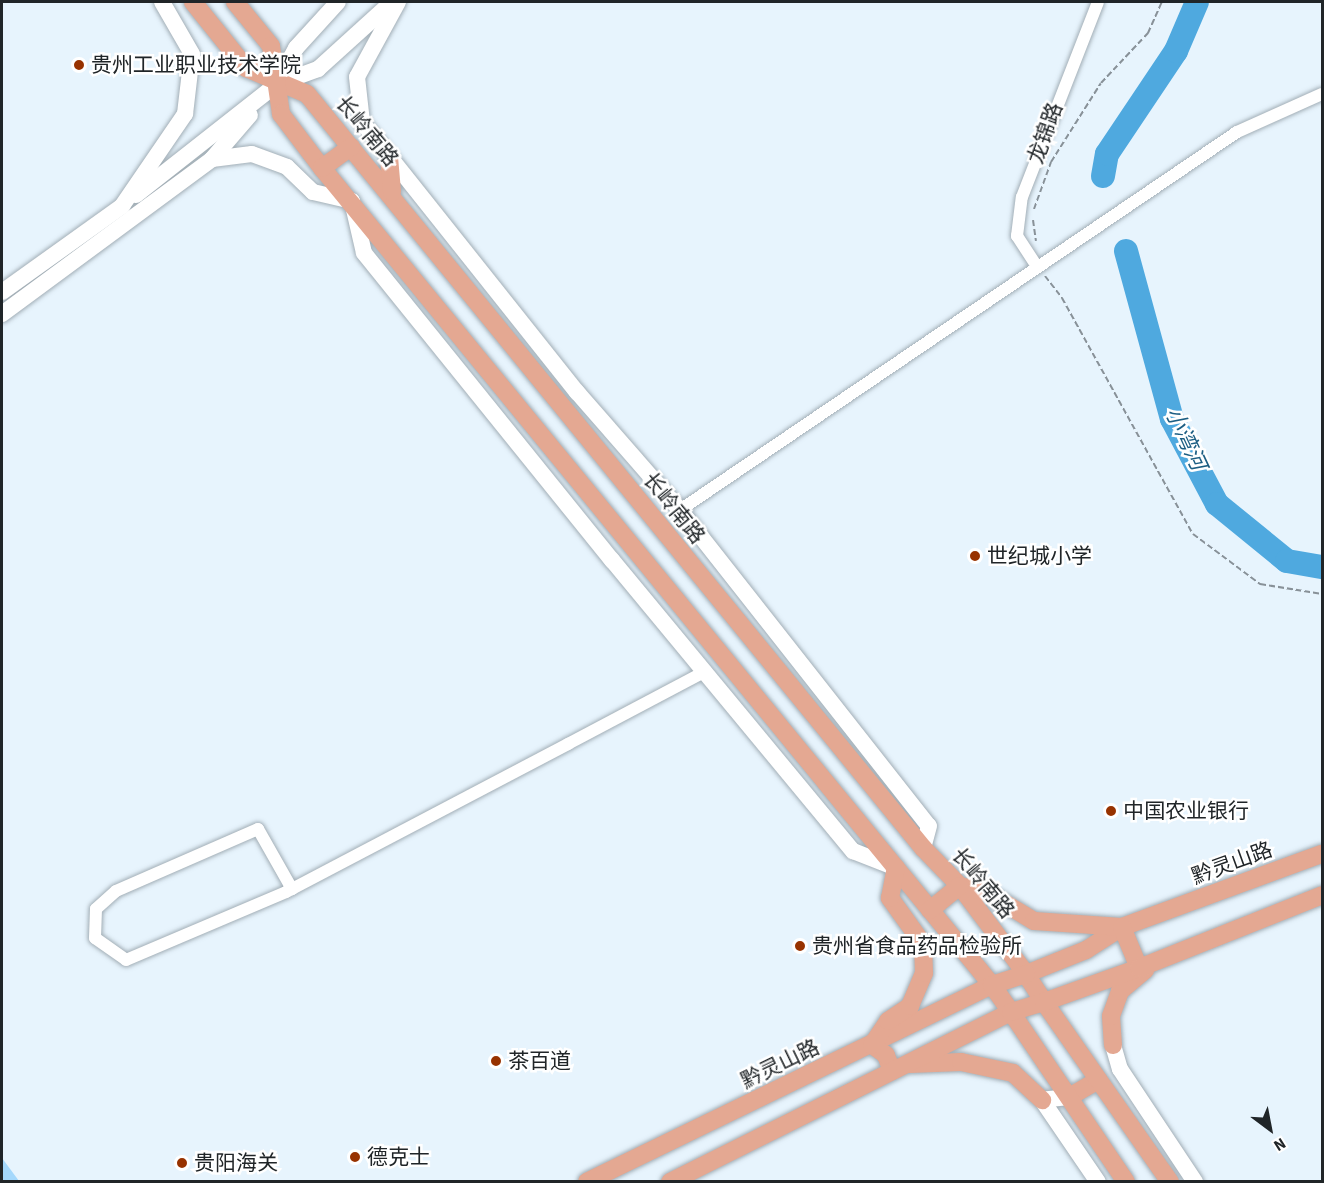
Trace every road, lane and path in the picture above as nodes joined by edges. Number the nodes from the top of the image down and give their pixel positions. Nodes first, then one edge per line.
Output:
1 (162, 2) edge
2 (193, 2) edge
3 (235, 2) edge
4 (338, 2) edge
5 (392, 2) edge
6 (398, 2) edge
7 (1098, 2) edge
8 (1162, 2) edge
9 (210, 21) junction
10 (277, 84) junction
11 (1323, 94) edge
12 (351, 147) junction
13 (389, 157) junction
14 (212, 159) junction
15 (322, 168) junction
16 (393, 197) junction
17 (352, 201) junction
18 (122, 206) junction
19 (1036, 266) junction
20 (2, 292) edge
21 (2, 314) edge
22 (680, 510) junction
23 (1323, 594) edge
24 (706, 671) junction
25 (922, 848) junction
26 (1323, 854) edge
27 (896, 868) junction
28 (960, 886) junction
29 (292, 889) junction
30 (1323, 895) edge
31 (930, 910) junction
32 (1122, 927) junction
33 (1156, 960) junction
34 (1139, 968) junction
35 (1026, 974) junction
36 (993, 985) junction
37 (1044, 1002) junction
38 (1011, 1012) junction
39 (872, 1045) junction
40 (1113, 1045) joint
41 (897, 1068) junction
42 (1120, 1069) junction
43 (1095, 1073) junction
44 (1068, 1097) junction
45 (1042, 1100) junction
46 (586, 1182) edge
47 (670, 1182) edge
48 (1098, 1182) edge
49 (1126, 1182) edge
50 (1170, 1182) edge
51 (1195, 1182) edge

1 - 18 main road
2 - 9 main road, 长岭南路
3 - 9 main road
3 - 10 main road
4 - 10 main road
5 - 10 main road
6 - 13 main road
7 - 19 street, 龙锦路
8 - 19 path
9 - 10 main road, 长岭南路
10 - 12 main road, 长岭南路
10 - 14 main road
10 - 15 main road
10 - 18 main road
11 - 19 street
12 - 13 main road
12 - 15 main road
12 - 16 main road, 长岭南路
13 - 16 main road
13 - 22 main road
14 - 17 main road
14 - 21 main road
15 - 17 main road
16 - 25 main road, 长岭南路
17 - 24 main road
17 - 27 main road
18 - 20 main road
19 - 22 street
19 - 23 path
22 - 25 main road
24 - 27 main road
24 - 29 street
25 - 28 main road, 长岭南路
26 - 32 main road, 黔灵山路
27 - 31 main road
27 - 39 main road
28 - 31 main road
28 - 32 main road
28 - 35 main road, 长岭南路
29 - 29 street
30 - 33 main road
31 - 36 main road
32 - 34 main road
32 - 35 main road, 黔灵山路
33 - 34 main road
33 - 40 main road
34 - 37 main road
35 - 36 main road, 黔灵山路
35 - 37 main road, 长岭南路
36 - 38 main road
36 - 39 main road, 黔灵山路
37 - 38 main road
37 - 43 main road
38 - 41 main road
38 - 44 main road
39 - 41 main road
39 - 46 main road, 黔灵山路
40 - 42 main road
41 - 45 main road
41 - 47 main road
42 - 43 main road
42 - 51 main road
43 - 44 main road
43 - 50 main road
44 - 45 main road
44 - 49 main road
45 - 48 main road

